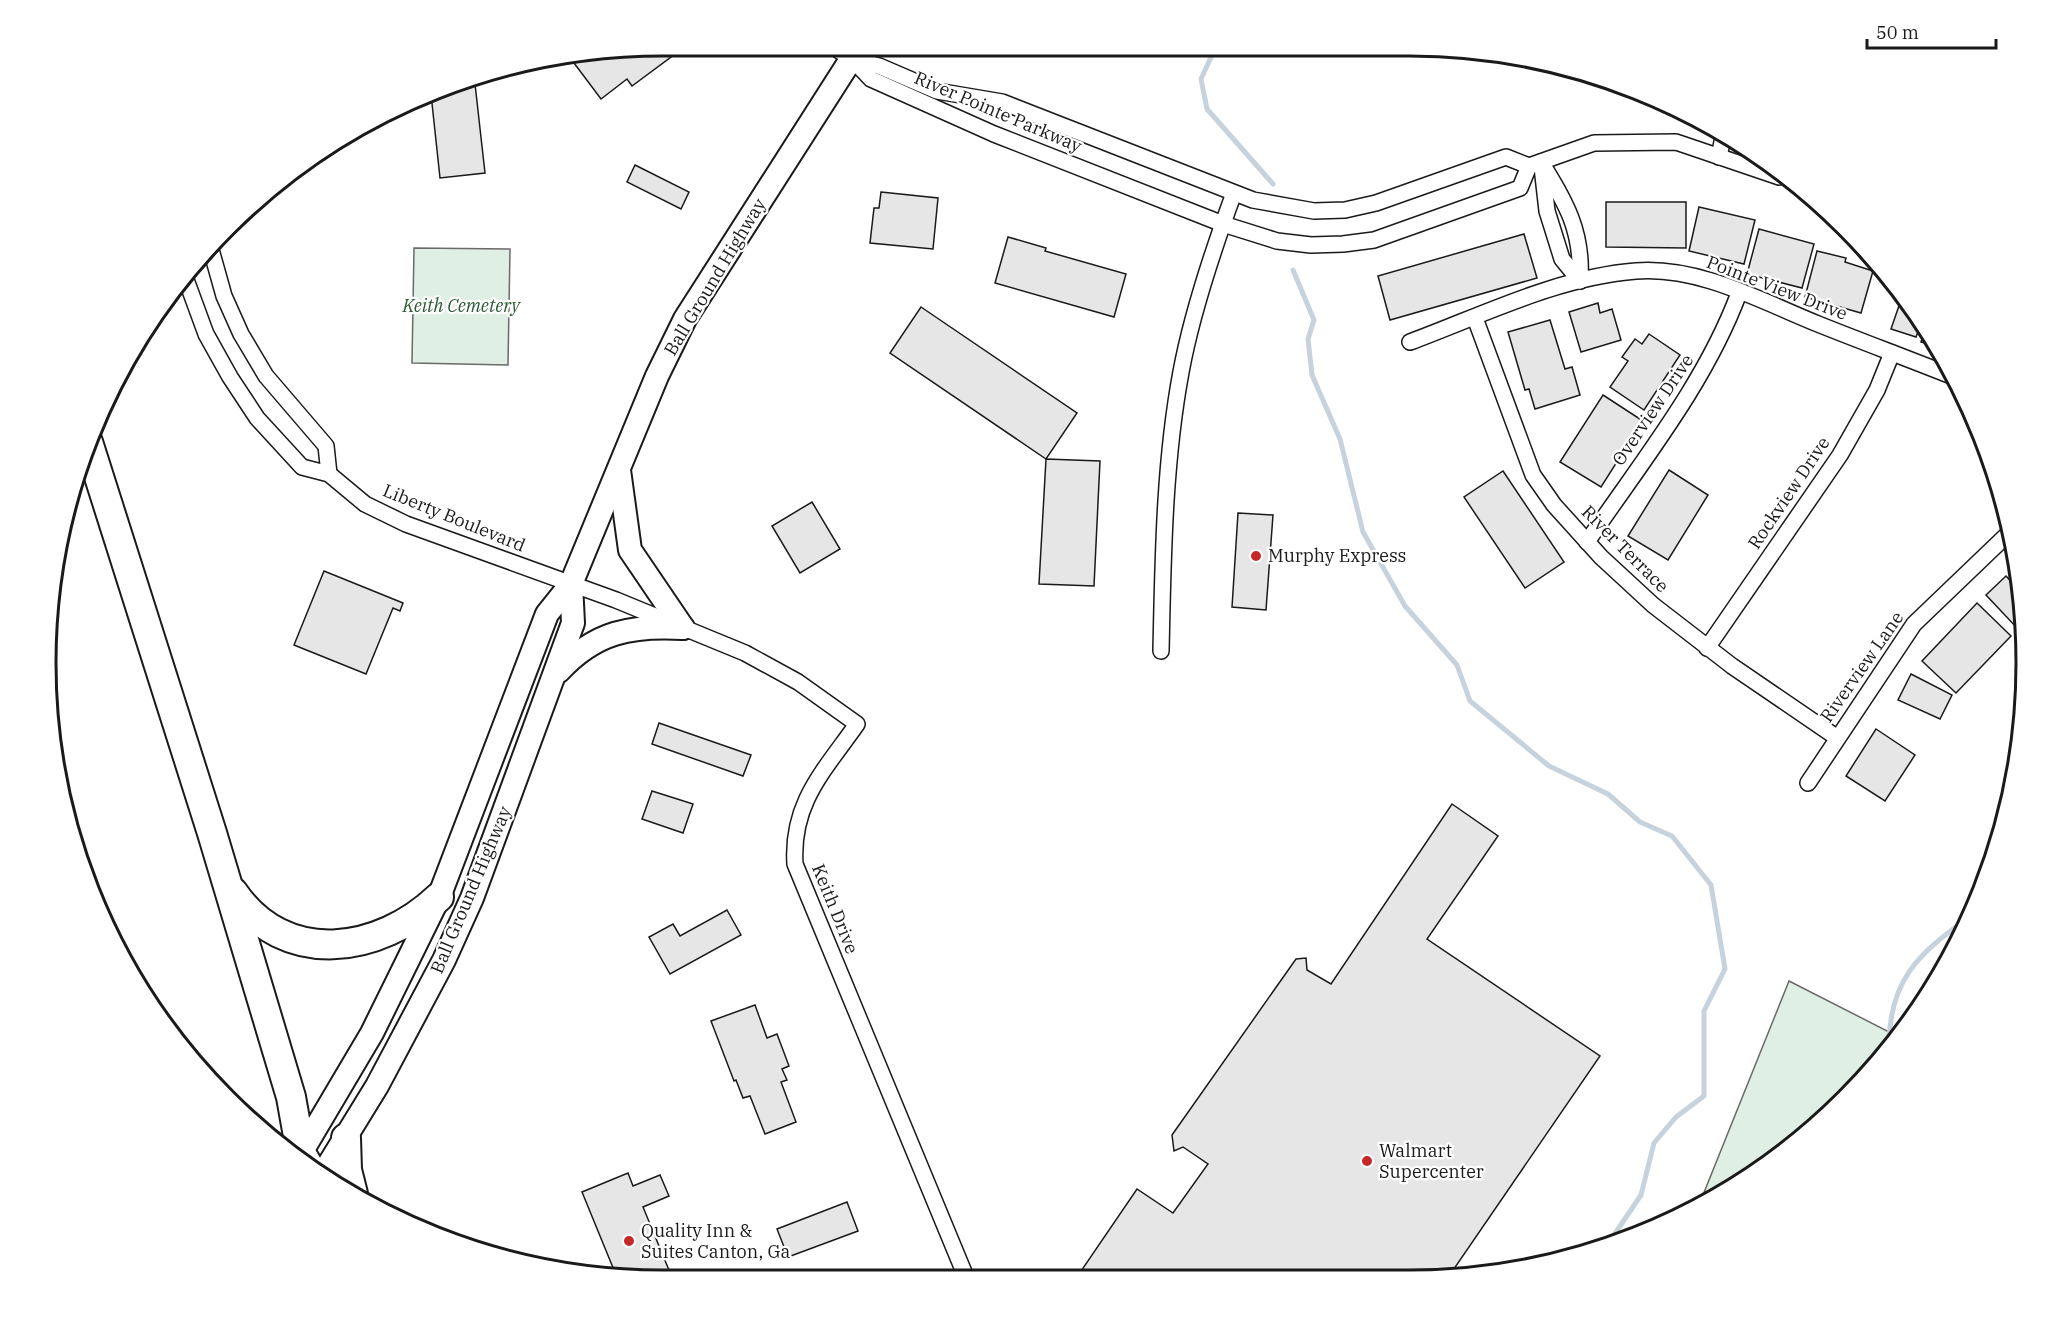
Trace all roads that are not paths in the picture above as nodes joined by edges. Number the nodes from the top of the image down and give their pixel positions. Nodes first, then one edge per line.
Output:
1 (847, 56) edge
2 (852, 56) edge
3 (856, 56) edge
4 (1722, 143) edge
5 (1719, 157) junction
6 (1535, 164) junction
7 (1767, 173) edge
8 (1234, 193) junction
9 (1223, 224) junction
10 (213, 255) edge
11 (1580, 281) junction
12 (188, 285) edge
13 (1739, 293) junction
14 (1475, 318) junction
15 (1410, 342) dead end
16 (1892, 353) junction
17 (1941, 372) edge
18 (92, 456) edge
19 (618, 469) junction
20 (329, 474) junction
21 (2003, 539) edge
22 (1587, 542) junction
23 (571, 584) junction
24 (683, 628) junction
25 (1707, 648) junction
26 (1161, 651) dead end
27 (554, 677) junction
28 (1836, 737) junction
29 (1808, 783) dead end
30 (227, 883) junction
31 (439, 897) junction
32 (345, 1138) junction
33 (304, 1152) edge
34 (309, 1155) edge
35 (327, 1168) edge
36 (350, 1183) edge
37 (964, 1270) edge

1 - 19 main road, Ball Ground Highway
2 - 9 street, River Pointe Parkway
3 - 8 street, River Pointe Parkway
4 - 5 street
5 - 6 street
5 - 7 street
6 - 8 street, River Pointe Parkway
6 - 9 street, River Pointe Parkway
6 - 11 street
8 - 9 street
9 - 26 street
10 - 20 street
11 - 13 street, Pointe View Drive
11 - 14 street, Pointe View Drive
12 - 20 street, Liberty Boulevard
13 - 16 street, Pointe View Drive
13 - 22 street, Overview Drive
14 - 15 street, Pointe View Drive
14 - 22 street, River Terrace
16 - 17 street, Pointe View Drive
16 - 25 street, Rockview Drive
18 - 30 highway
19 - 23 main road, Ball Ground Highway
19 - 24 main road
20 - 23 street, Liberty Boulevard
21 - 28 street, Riverview Lane
22 - 25 street, River Terrace
23 - 24 street, Keith Drive
23 - 27 main road, Ball Ground Highway
23 - 31 main road, Ball Ground Highway
24 - 27 main road
24 - 37 street, Keith Drive
25 - 28 street, River Terrace
27 - 32 main road, Ball Ground Highway
28 - 29 street, Riverview Lane
30 - 31 highway
30 - 33 highway
31 - 34 main road, Ball Ground Highway
32 - 35 main road, Ball Ground Highway
32 - 36 highway

